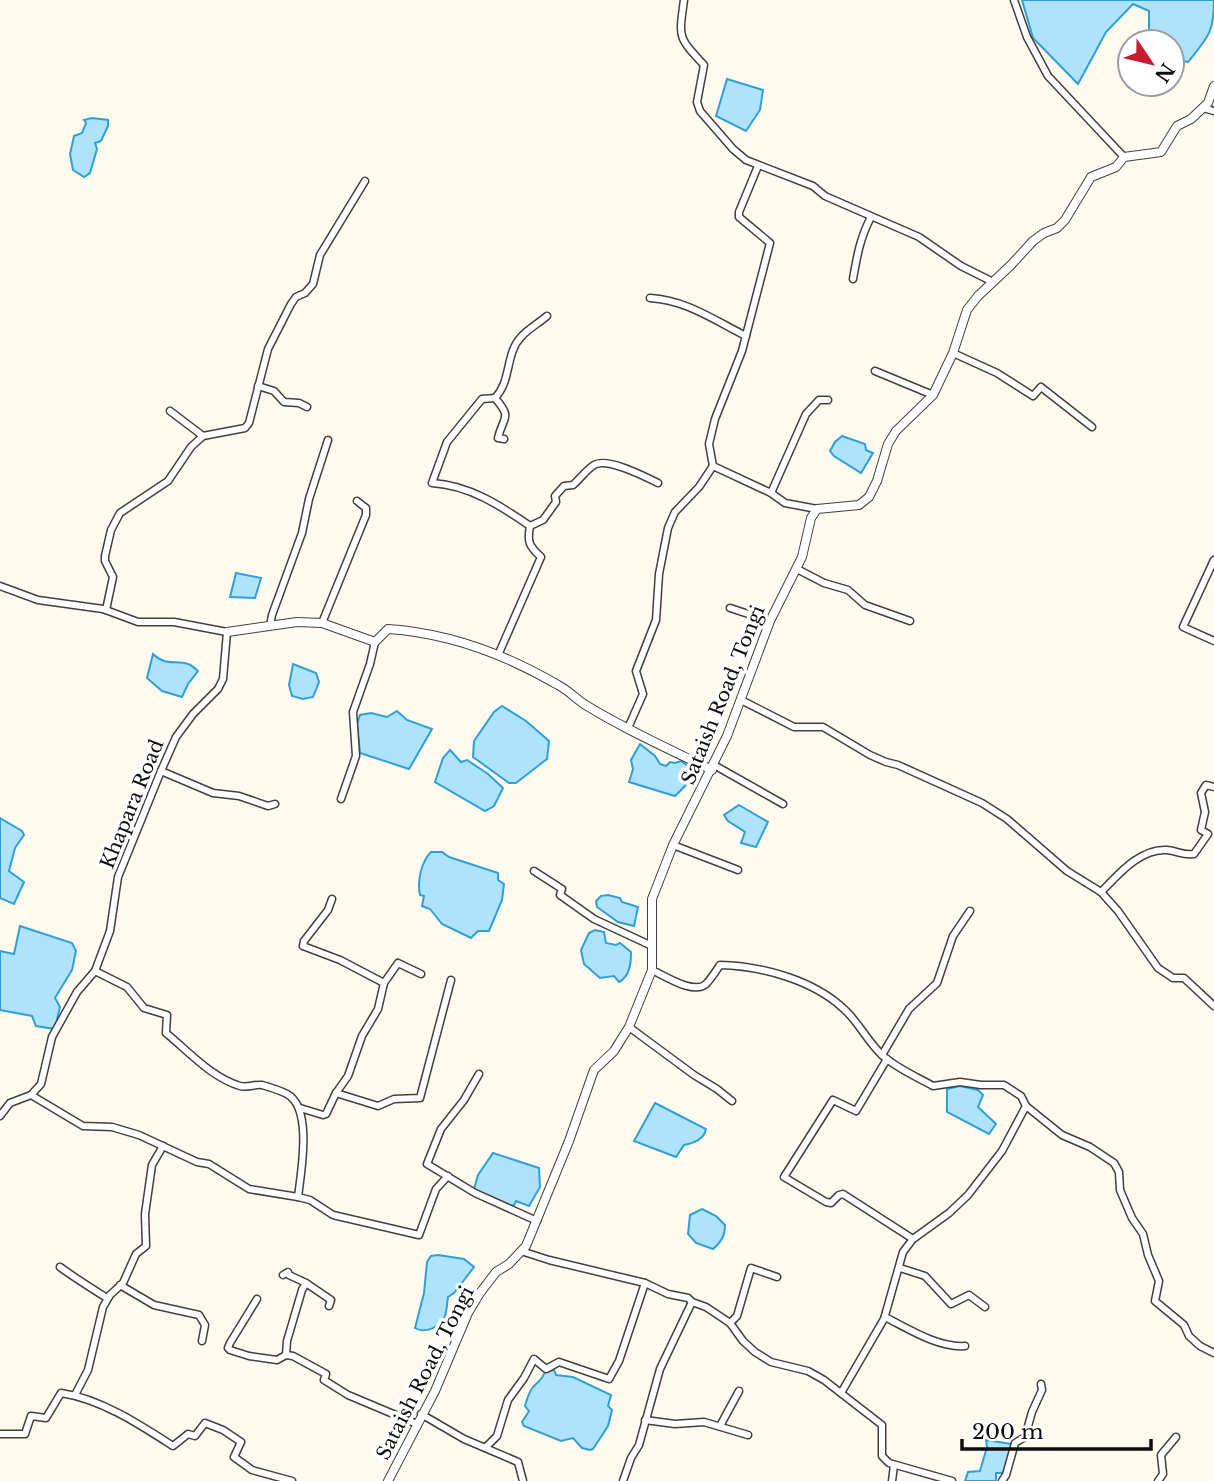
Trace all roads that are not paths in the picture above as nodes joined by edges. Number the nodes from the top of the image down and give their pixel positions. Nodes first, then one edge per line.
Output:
1 (684, 0) edge
2 (1014, 0) edge
3 (1214, 86) edge
4 (1203, 108) junction
5 (1214, 111) edge
6 (1125, 157) junction
7 (758, 166) junction
8 (365, 181) dead end
9 (871, 217) junction
10 (853, 279) dead end
11 (993, 282) junction
12 (650, 298) dead end
13 (548, 316) dead end
14 (746, 336) junction
15 (953, 353) junction
16 (875, 371) dead end
17 (258, 386) junction
18 (933, 394) junction
19 (495, 398) junction
20 (828, 400) dead end
21 (307, 407) dead end
22 (170, 411) dead end
23 (1092, 427) dead end
24 (203, 436) junction
25 (504, 439) dead end
26 (328, 440) dead end
27 (713, 466) junction
28 (658, 483) dead end
29 (771, 493) junction
30 (357, 501) dead end
31 (817, 509) junction
32 (530, 526) junction
33 (1214, 561) edge
34 (797, 569) junction
35 (0, 586) edge
36 (730, 608) dead end
37 (106, 610) junction
38 (770, 621) junction
39 (910, 621) dead end
40 (322, 623) junction
41 (270, 626) junction
42 (227, 632) junction
43 (1214, 641) edge
44 (375, 642) junction
45 (499, 653) junction
46 (741, 700) junction
47 (628, 728) junction
48 (713, 768) junction
49 (160, 771) junction
50 (1214, 787) edge
51 (341, 799) dead end
52 (275, 804) dead end
53 (783, 804) dead end
54 (673, 845) junction
55 (738, 870) dead end
56 (534, 871) dead end
57 (1101, 892) junction
58 (332, 899) dead end
59 (971, 911) dead end
60 (652, 946) junction
61 (652, 970) junction
62 (95, 971) junction
63 (421, 974) dead end
64 (452, 980) dead end
65 (384, 983) junction
66 (1214, 1006) edge
67 (629, 1027) junction
68 (885, 1057) junction
69 (479, 1074) dead end
70 (336, 1093) junction
71 (31, 1094) junction
72 (732, 1101) dead end
73 (1026, 1106) junction
74 (300, 1108) junction
75 (0, 1116) edge
76 (163, 1146) junction
77 (448, 1177) junction
78 (298, 1197) junction
79 (537, 1221) junction
80 (913, 1239) junction
81 (522, 1251) junction
82 (60, 1267) dead end
83 (900, 1268) junction
84 (283, 1275) dead end
85 (777, 1277) dead end
86 (306, 1283) junction
87 (645, 1283) junction
88 (120, 1285) junction
89 (110, 1294) junction
90 (257, 1299) dead end
91 (692, 1302) junction
92 (329, 1306) dead end
93 (985, 1307) dead end
94 (885, 1317) junction
95 (730, 1323) junction
96 (202, 1341) dead end
97 (965, 1346) dead end
98 (1214, 1353) edge
99 (286, 1355) junction
100 (1041, 1384) dead end
101 (739, 1391) dead end
102 (841, 1393) junction
103 (75, 1395) junction
104 (421, 1414) junction
105 (645, 1420) junction
106 (417, 1424) junction
107 (720, 1426) junction
108 (0, 1434) edge
109 (748, 1435) dead end
110 (1176, 1437) dead end
111 (486, 1447) junction
112 (894, 1465) junction
113 (292, 1481) edge
114 (388, 1481) edge
115 (523, 1481) edge
116 (623, 1481) edge
117 (892, 1481) edge
118 (952, 1481) edge
119 (1002, 1481) edge
120 (1158, 1481) edge

1 - 7 street
2 - 6 street
3 - 4 street
4 - 5 street
4 - 6 street
6 - 11 street
7 - 9 street
7 - 14 street
8 - 17 street
9 - 10 street
9 - 11 street
11 - 15 street
12 - 14 street
13 - 19 street
14 - 27 street
15 - 18 street
15 - 23 street
16 - 18 street
17 - 21 street
17 - 24 street
18 - 31 street
19 - 25 street
19 - 32 street
20 - 29 street
22 - 24 street
24 - 37 street
26 - 41 street
27 - 29 street
27 - 47 street
28 - 32 street
29 - 31 street
30 - 40 street
31 - 34 street, Sataish Road, Tongi
32 - 45 street
33 - 43 street
34 - 38 street, Sataish Road, Tongi
34 - 39 street
35 - 37 street
36 - 38 street
37 - 42 street
38 - 46 street, Sataish Road, Tongi
40 - 41 street
40 - 44 street
41 - 42 street
42 - 49 street, Khapara Road
44 - 45 street
44 - 51 street
45 - 47 street
46 - 48 street, Sataish Road, Tongi
46 - 57 street
47 - 48 street
48 - 53 street
48 - 54 street, Sataish Road, Tongi
49 - 52 street
49 - 62 street, Khapara Road
50 - 57 street
54 - 55 street
54 - 60 street, Sataish Road, Tongi
56 - 60 street
57 - 66 street
58 - 65 street
59 - 68 street
60 - 61 street, Sataish Road, Tongi
61 - 67 street, Sataish Road, Tongi
61 - 68 street
62 - 71 street, Khapara Road
62 - 74 street
63 - 65 street
64 - 70 street
65 - 70 street
67 - 72 street
67 - 79 street, Sataish Road, Tongi
68 - 73 street
68 - 80 street
69 - 77 street
70 - 74 street
71 - 75 street
71 - 76 street
73 - 80 street
73 - 98 street
74 - 78 street
76 - 78 street
76 - 88 street
77 - 78 street
77 - 79 street
79 - 81 street, Sataish Road, Tongi
80 - 83 street
81 - 87 street
81 - 104 street, Sataish Road, Tongi
82 - 89 street
83 - 93 street
83 - 94 street
84 - 86 street
85 - 95 street
86 - 92 street
86 - 99 street
87 - 91 street
87 - 111 street
88 - 89 street
88 - 96 street
89 - 103 street
90 - 99 street
91 - 95 street
91 - 105 street
94 - 97 street
94 - 102 street
95 - 102 street
99 - 106 street
100 - 119 street
101 - 107 street
102 - 112 street
103 - 108 street
103 - 113 street
104 - 106 street, Sataish Road, Tongi
104 - 111 street
105 - 107 street
105 - 116 street
106 - 114 street, Sataish Road, Tongi
107 - 109 street
110 - 120 street
111 - 115 street
112 - 117 street
112 - 118 street

